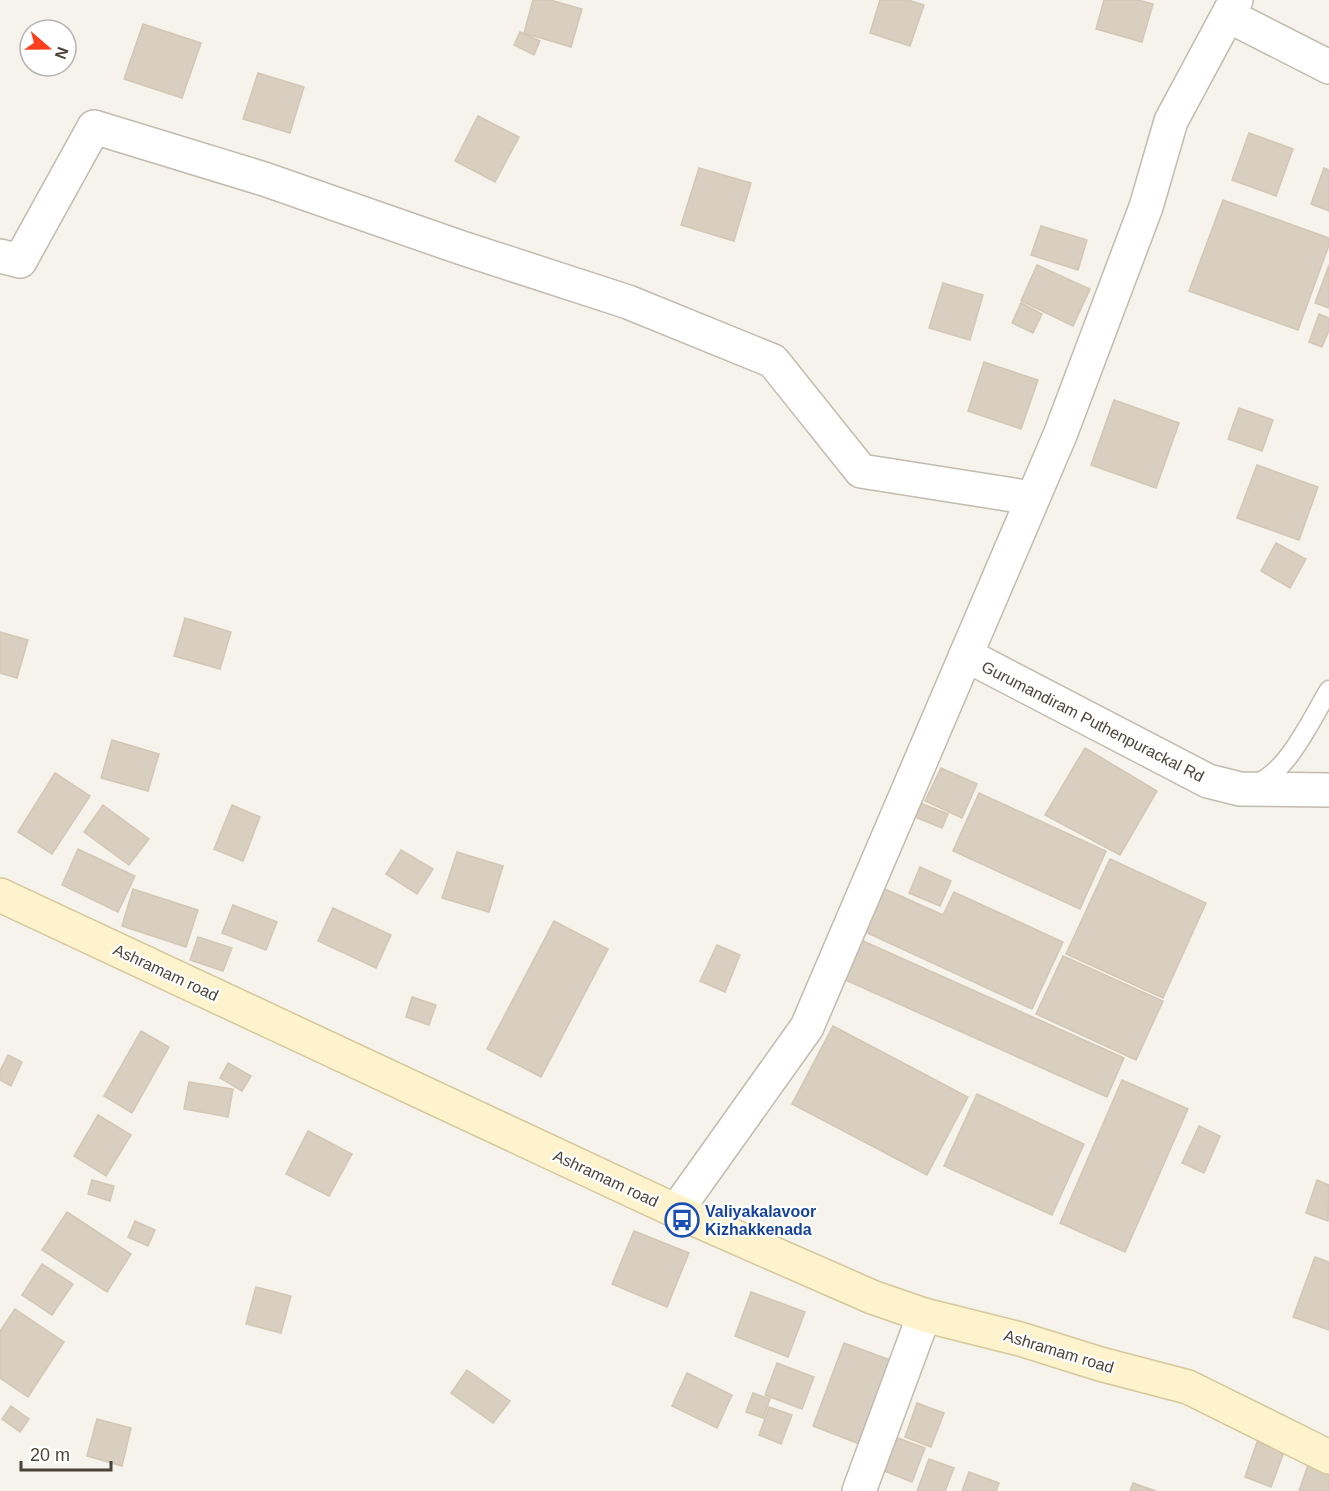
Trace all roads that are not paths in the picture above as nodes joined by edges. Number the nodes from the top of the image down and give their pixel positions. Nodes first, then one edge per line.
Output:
1 (1233, 8) edge
2 (1329, 67) edge
3 (0, 256) edge
4 (1032, 498) junction
5 (966, 655) junction
6 (1329, 690) edge
7 (1240, 789) junction
8 (1329, 790) edge
9 (0, 895) edge
10 (676, 1211) junction
11 (924, 1315) junction
12 (1329, 1457) edge
13 (859, 1491) edge

1 - 2 street
1 - 4 street
3 - 4 street
4 - 5 street
5 - 7 street, Gurumandiram Puthenpurackal Rd
5 - 10 street
6 - 7 lane
7 - 8 street, Gurumandiram Puthenpurackal Rd
9 - 10 main road, Ashramam road
10 - 11 main road, Ashramam road
11 - 12 main road, Ashramam road
11 - 13 street

